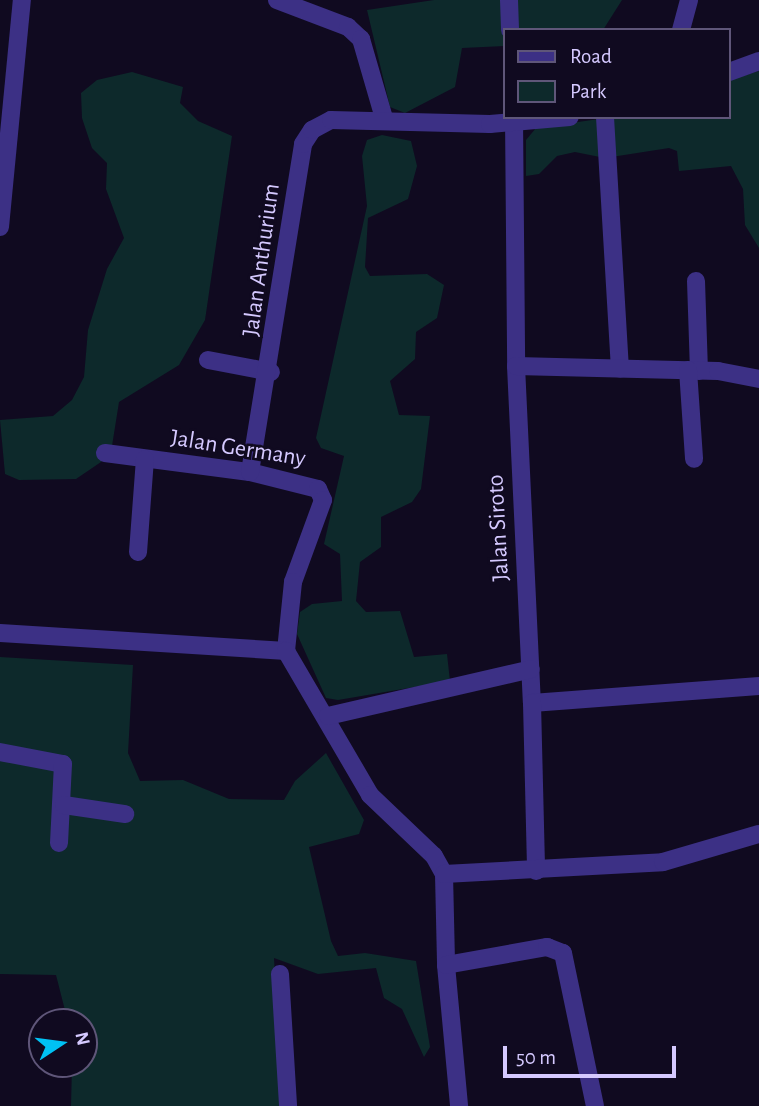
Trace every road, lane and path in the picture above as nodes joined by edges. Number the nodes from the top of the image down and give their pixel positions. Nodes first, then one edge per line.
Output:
1 (22, 0) edge
2 (277, 0) edge
3 (509, 0) edge
4 (689, 0) edge
5 (510, 28) edge
6 (682, 28) edge
7 (759, 61) edge
8 (731, 71) edge
9 (7, 81) edge
10 (384, 118) junction
11 (533, 119) edge
12 (605, 119) edge
13 (514, 120) edge
14 (0, 227) edge
15 (696, 281) dead end
16 (208, 360) dead end
17 (516, 366) junction
18 (620, 369) junction
19 (694, 370) junction
20 (271, 372) junction
21 (759, 379) edge
22 (105, 453) dead end
23 (145, 459) junction
24 (694, 459) dead end
25 (250, 472) junction
26 (138, 552) dead end
27 (0, 633) edge
28 (286, 651) junction
29 (531, 669) junction
30 (759, 686) edge
31 (532, 703) junction
32 (328, 716) junction
33 (0, 752) edge
34 (64, 805) junction
35 (125, 814) dead end
36 (759, 834) edge
37 (60, 843) dead end
38 (536, 871) junction
39 (444, 874) junction
40 (446, 965) junction
41 (280, 974) dead end
42 (288, 1106) edge
43 (459, 1106) edge
44 (595, 1106) edge

1 - 9 street
2 - 10 street
3 - 5 street
4 - 6 street
7 - 8 street
9 - 14 street
10 - 13 street, Jalan Anthurium
10 - 20 street, Jalan Anthurium
11 - 13 street, Jalan Anthurium
12 - 18 street
13 - 17 street, Jalan Siroto
15 - 19 street
16 - 20 street
17 - 18 street
17 - 29 street, Jalan Siroto
18 - 19 street
19 - 21 street
19 - 24 street
20 - 25 street, Jalan Anthurium
22 - 23 street, Jalan Germany
23 - 25 street, Jalan Germany
23 - 26 street
25 - 28 street, Jalan Germany
27 - 28 street
28 - 32 street
29 - 31 street, Jalan Siroto
29 - 32 street
30 - 31 street
31 - 38 street, Jalan Siroto
32 - 39 street
33 - 34 street
34 - 35 street
34 - 37 street
36 - 38 street
38 - 39 street
39 - 40 street
40 - 43 street
40 - 44 street
41 - 42 street

